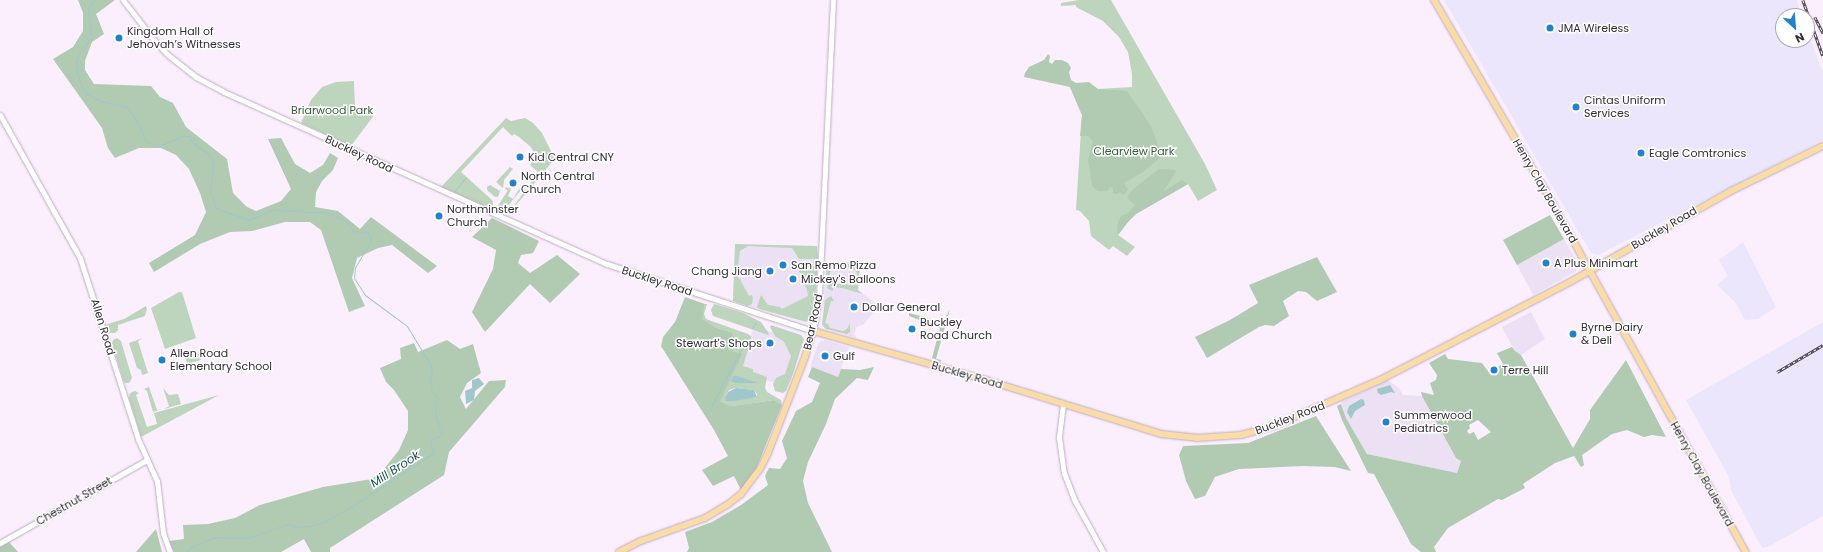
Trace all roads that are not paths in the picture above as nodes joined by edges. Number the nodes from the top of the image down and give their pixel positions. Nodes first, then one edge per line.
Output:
1 (123, 0) edge
2 (833, 0) edge
3 (1434, 0) edge
4 (0, 114) edge
5 (1823, 146) edge
6 (1590, 270) junction
7 (813, 331) junction
8 (1063, 404) junction
9 (147, 460) junction
10 (0, 543) edge
11 (170, 552) edge
12 (619, 552) edge
13 (1103, 552) edge
14 (1746, 552) edge

1 - 7 street, Buckley Road
2 - 7 street, Bear Road
3 - 6 main road, Henry Clay Boulevard
4 - 9 street, Allen Road
5 - 6 main road, Buckley Road
6 - 8 main road, Buckley Road
6 - 14 main road, Henry Clay Boulevard
7 - 8 main road, Buckley Road
7 - 12 main road, Bear Road
8 - 13 street
9 - 10 street, Chestnut Street
9 - 11 street, Allen Road

